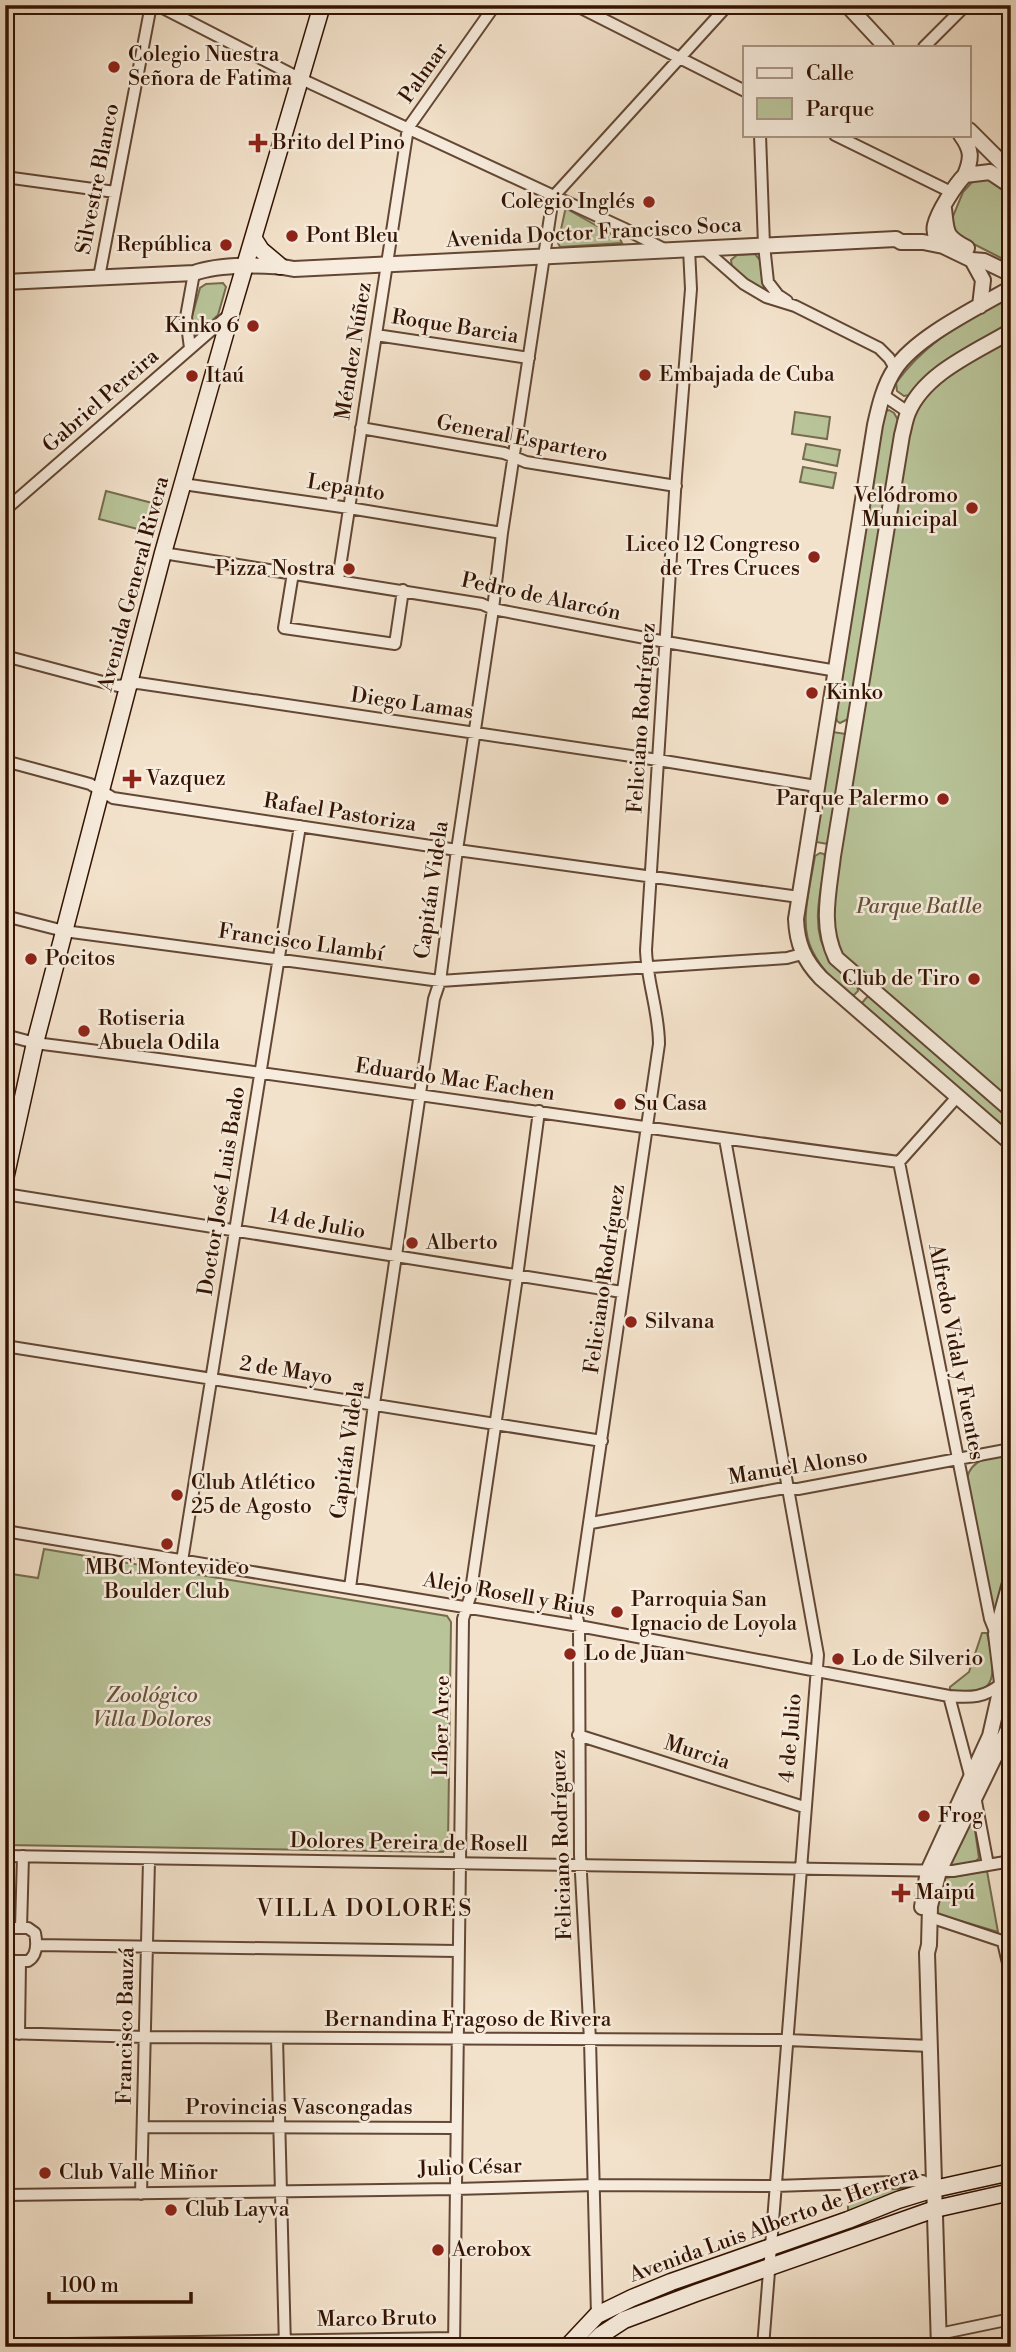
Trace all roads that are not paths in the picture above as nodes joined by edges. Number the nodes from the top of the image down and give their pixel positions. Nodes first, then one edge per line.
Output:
1 (151, 5) edge
2 (157, 5) edge
3 (322, 5) edge
4 (495, 5) edge
5 (575, 5) edge
6 (728, 5) edge
7 (847, 5) edge
8 (966, 5) edge
9 (885, 46) edge
10 (925, 46) edge
11 (679, 58) junction
12 (299, 78) junction
13 (743, 90) edge
14 (408, 128) junction
15 (970, 131) edge
16 (760, 136) edge
17 (837, 136) edge
18 (962, 136) edge
19 (1003, 165) edge
20 (965, 175) junction
21 (5, 177) edge
22 (1011, 186) edge
23 (951, 191) junction
24 (115, 192) junction
25 (553, 197) junction
26 (944, 207) junction
27 (934, 226) junction
28 (254, 239) junction
29 (896, 239) junction
30 (764, 245) junction
31 (943, 246) junction
32 (696, 249) junction
33 (666, 250) junction
34 (544, 258) junction
35 (978, 260) junction
36 (387, 265) junction
37 (287, 268) junction
38 (244, 272) junction
39 (194, 273) junction
40 (1011, 274) edge
41 (99, 277) junction
42 (5, 282) edge
43 (1011, 288) edge
44 (795, 306) junction
45 (980, 306) junction
46 (231, 313) junction
47 (1011, 331) edge
48 (376, 335) junction
49 (190, 348) junction
50 (529, 358) junction
51 (895, 369) junction
52 (883, 395) junction
53 (908, 412) junction
54 (361, 428) junction
55 (514, 457) junction
56 (183, 484) junction
57 (676, 486) junction
58 (349, 508) junction
59 (5, 510) edge
60 (502, 533) junction
61 (163, 553) junction
62 (293, 573) junction
63 (338, 580) junction
64 (403, 590) junction
65 (494, 610) junction
66 (667, 642) junction
67 (5, 656) edge
68 (837, 671) junction
69 (130, 683) junction
70 (828, 719) junction
71 (855, 725) junction
72 (474, 733) junction
73 (658, 760) junction
74 (5, 761) edge
75 (816, 786) junction
76 (100, 789) junction
77 (300, 826) junction
78 (457, 850) junction
79 (806, 852) junction
80 (833, 856) junction
81 (651, 877) junction
82 (799, 897) junction
83 (5, 916) edge
84 (64, 931) junction
85 (802, 954) junction
86 (278, 958) junction
87 (647, 969) junction
88 (440, 981) junction
89 (865, 984) junction
90 (849, 1003) junction
91 (5, 1035) edge
92 (35, 1043) junction
93 (261, 1071) junction
94 (420, 1094) junction
95 (957, 1097) junction
96 (1011, 1110) edge
97 (539, 1111) junction
98 (647, 1127) junction
99 (725, 1139) junction
100 (1011, 1143) edge
101 (898, 1162) junction
102 (5, 1179) edge
103 (5, 1194) edge
104 (235, 1230) junction
105 (396, 1257) junction
106 (517, 1277) junction
107 (622, 1292) junction
108 (5, 1346) edge
109 (211, 1379) junction
110 (374, 1404) junction
111 (495, 1424) junction
112 (601, 1441) junction
113 (1011, 1449) edge
114 (958, 1459) junction
115 (789, 1489) junction
116 (591, 1523) junction
117 (5, 1531) edge
118 (182, 1562) junction
119 (1011, 1579) edge
120 (350, 1588) junction
121 (467, 1607) junction
122 (579, 1626) junction
123 (996, 1634) junction
124 (1011, 1667) edge
125 (817, 1670) junction
126 (1006, 1685) edge
127 (949, 1696) junction
128 (1011, 1723) edge
129 (578, 1735) junction
130 (971, 1779) junction
131 (975, 1795) junction
132 (804, 1807) junction
133 (5, 1856) edge
134 (23, 1856) junction
135 (149, 1860) junction
136 (1011, 1861) edge
137 (458, 1863) junction
138 (580, 1864) junction
139 (988, 1865) junction
140 (799, 1869) junction
141 (933, 1871) junction
142 (930, 1917) junction
143 (22, 1928) junction
144 (5, 1936) edge
145 (1007, 1943) edge
146 (147, 1946) junction
147 (36, 1948) junction
148 (457, 1951) junction
149 (927, 1953) junction
150 (5, 1954) edge
151 (20, 1961) junction
152 (1011, 1976) edge
153 (5, 2033) edge
154 (19, 2034) junction
155 (145, 2037) junction
156 (277, 2038) junction
157 (458, 2038) junction
158 (590, 2040) junction
159 (788, 2040) junction
160 (930, 2046) junction
161 (279, 2126) junction
162 (143, 2127) junction
163 (456, 2127) junction
164 (1011, 2172) edge
165 (595, 2185) junction
166 (775, 2186) junction
167 (455, 2189) junction
168 (934, 2189) junction
169 (281, 2191) junction
170 (1011, 2192) edge
171 (141, 2194) junction
172 (5, 2195) edge
173 (935, 2209) junction
174 (771, 2247) junction
175 (768, 2268) junction
176 (597, 2315) junction
177 (1011, 2319) edge
178 (939, 2340) edge
179 (454, 2342) edge
180 (284, 2343) edge
181 (5, 2345) edge
182 (567, 2347) edge
183 (589, 2347) edge
184 (763, 2347) edge

1 - 24 street, Silvestre Blanco
2 - 12 street
3 - 12 main road, Avenida General Rivera
4 - 14 street, Palmar
5 - 11 street
6 - 11 street
7 - 9 street
8 - 10 street
11 - 13 street
11 - 25 street
12 - 14 street
12 - 28 main road, Avenida General Rivera
14 - 25 street
14 - 36 street, Méndez Núñez
15 - 19 street
16 - 30 street
17 - 23 street
18 - 20 street
19 - 20 street
19 - 22 street
20 - 23 street
21 - 24 street
23 - 26 street
24 - 41 street, Silvestre Blanco
25 - 33 street
25 - 34 street, Capitán Videla
26 - 27 street
26 - 35 street
27 - 29 street, Avenida Doctor Francisco Soca
27 - 31 street
28 - 37 main road
28 - 38 main road, Avenida General Rivera
29 - 30 street, Avenida Doctor Francisco Soca
29 - 31 street, Avenida Doctor Francisco Soca
30 - 32 street, Avenida Doctor Francisco Soca
30 - 44 street
31 - 35 street, Avenida Doctor Francisco Soca
32 - 33 street, Avenida Doctor Francisco Soca
32 - 44 street
32 - 57 street, Feliciano Rodríguez
33 - 34 street, Avenida Doctor Francisco Soca
34 - 36 street, Avenida Doctor Francisco Soca
34 - 50 street, Capitán Videla
35 - 40 street, Avenida Doctor Francisco Soca
35 - 45 street
36 - 37 street, Avenida Doctor Francisco Soca
36 - 48 street, Méndez Núñez
37 - 38 street, Avenida Doctor Francisco Soca
38 - 39 street, Avenida Doctor Francisco Soca
38 - 46 main road, Avenida General Rivera
39 - 41 street, Avenida Doctor Francisco Soca
39 - 49 street, Gabriel Pereira
41 - 42 street, Avenida Doctor Francisco Soca
43 - 45 street
44 - 51 street
45 - 51 street
46 - 49 street, Gabriel Pereira
46 - 56 main road, Avenida General Rivera
47 - 53 street
48 - 50 street, Roque Barcia
48 - 54 street, Méndez Núñez
49 - 59 street, Gabriel Pereira
50 - 55 street, Capitán Videla
51 - 52 street
52 - 53 street
52 - 68 street
53 - 71 street
54 - 55 street, General Espartero
54 - 58 street, Méndez Núñez
55 - 57 street, General Espartero
55 - 60 street, Capitán Videla
56 - 58 street, Lepanto
56 - 61 main road, Avenida General Rivera
57 - 66 street, Feliciano Rodríguez
58 - 60 street, Lepanto
58 - 63 street, Méndez Núñez
60 - 65 street, Capitán Videla
61 - 62 street, Pedro de Alarcón
61 - 69 main road, Avenida General Rivera
62 - 63 street, Pedro de Alarcón
62 - 64 street
63 - 64 street, Pedro de Alarcón
64 - 65 street, Pedro de Alarcón
65 - 66 street, Pedro de Alarcón
65 - 72 street, Capitán Videla
66 - 68 street, Pedro de Alarcón
66 - 73 street, Feliciano Rodríguez
67 - 69 street, Diego Lamas
68 - 70 street
69 - 72 street, Diego Lamas
69 - 76 main road, Avenida General Rivera
70 - 71 street
70 - 75 street
71 - 80 street
72 - 73 street, Diego Lamas
72 - 78 street, Capitán Videla
73 - 75 street, Diego Lamas
73 - 81 street, Feliciano Rodríguez
74 - 76 street, Rafael Pastoriza
75 - 79 street
76 - 77 street, Rafael Pastoriza
76 - 84 main road, Avenida General Rivera
77 - 78 street, Rafael Pastoriza
77 - 86 street, Doctor José Luis Bado
78 - 81 street, Rafael Pastoriza
78 - 88 street, Capitán Videla
79 - 80 street
79 - 82 street
80 - 89 street
81 - 82 street, Rafael Pastoriza
81 - 87 street, Feliciano Rodríguez
82 - 85 street
83 - 84 street, Francisco Llambí
84 - 86 street, Francisco Llambí
84 - 92 main road, Avenida General Rivera
85 - 87 street, Francisco Llambí
85 - 90 street
86 - 88 street, Francisco Llambí
86 - 93 street, Doctor José Luis Bado
87 - 88 street, Francisco Llambí
87 - 98 street, Feliciano Rodríguez
88 - 94 street, Capitán Videla
89 - 90 street
89 - 96 street
90 - 95 street
91 - 92 street, Eduardo Mac Eachen
92 - 93 street, Eduardo Mac Eachen
92 - 102 main road, Avenida General Rivera
93 - 94 street, Eduardo Mac Eachen
93 - 104 street, Doctor José Luis Bado
94 - 97 street, Eduardo Mac Eachen
94 - 105 street, Capitán Videla
95 - 100 street
95 - 101 street
97 - 98 street, Eduardo Mac Eachen
97 - 106 street, Líber Arce
98 - 99 street, Eduardo Mac Eachen
98 - 107 street, Feliciano Rodríguez
99 - 101 street, Eduardo Mac Eachen
99 - 115 street, 4 de Julio
101 - 114 street, Alfredo Vidal y Fuentes
103 - 104 street, 14 de Julio
104 - 105 street, 14 de Julio
104 - 109 street, Doctor José Luis Bado
105 - 106 street, 14 de Julio
105 - 110 street, Capitán Videla
106 - 107 street, 14 de Julio
106 - 111 street, Líber Arce
107 - 112 street, Feliciano Rodríguez
108 - 109 street, 2 de Mayo
109 - 110 street, 2 de Mayo
109 - 118 street, Doctor José Luis Bado
110 - 111 street, 2 de Mayo
110 - 120 street, Capitán Videla
111 - 112 street, 2 de Mayo
111 - 121 street, Líber Arce
112 - 116 street, Feliciano Rodríguez
113 - 114 street, Manuel Alonso
114 - 115 street, Manuel Alonso
114 - 123 street, Alfredo Vidal y Fuentes
115 - 116 street, Manuel Alonso
115 - 125 street, 4 de Julio
116 - 122 street, Feliciano Rodríguez
117 - 118 street, Alejo Rosell y Rius
118 - 120 street, Alejo Rosell y Rius
119 - 123 street
120 - 121 street, Alejo Rosell y Rius
121 - 122 street, Alejo Rosell y Rius
121 - 137 street, Líber Arce
122 - 125 street, Alejo Rosell y Rius
122 - 129 street, Feliciano Rodríguez
123 - 126 street
124 - 126 street
125 - 127 street, Alejo Rosell y Rius
125 - 132 street, 4 de Julio
126 - 127 street, Alejo Rosell y Rius
126 - 130 street
127 - 130 street
128 - 131 street
129 - 132 street, Murcia
129 - 138 street, Feliciano Rodríguez
130 - 141 street
131 - 139 street
131 - 141 street
132 - 140 street, 4 de Julio
133 - 134 street, Dolores Pereira de Rosell
134 - 135 street, Dolores Pereira de Rosell
134 - 143 street
135 - 137 street, Dolores Pereira de Rosell
135 - 146 street, Francisco Bauzá
136 - 139 street, Dolores Pereira de Rosell
137 - 138 street, Dolores Pereira de Rosell
137 - 148 street, Líber Arce
138 - 140 street, Dolores Pereira de Rosell
138 - 158 street, Feliciano Rodríguez
139 - 141 street, Dolores Pereira de Rosell
140 - 141 street, Dolores Pereira de Rosell
140 - 159 street, 4 de Julio
141 - 142 street
141 - 149 street
142 - 145 street
142 - 149 street
143 - 144 street
143 - 147 street
145 - 152 street
146 - 147 street
146 - 148 street
146 - 155 street, Francisco Bauzá
147 - 151 street
148 - 157 street, Líber Arce
149 - 160 street
150 - 151 street
151 - 154 street
153 - 154 street, Bernandina Fragoso de Rivera
154 - 155 street, Bernandina Fragoso de Rivera
155 - 156 street, Bernandina Fragoso de Rivera
155 - 162 street, Francisco Bauzá
156 - 157 street, Bernandina Fragoso de Rivera
156 - 161 street
157 - 158 street, Bernandina Fragoso de Rivera
157 - 163 street, Líber Arce
158 - 159 street, Bernandina Fragoso de Rivera
158 - 165 street, Feliciano Rodríguez
159 - 160 street, Bernandina Fragoso de Rivera
159 - 166 street, 4 de Julio
160 - 168 street
161 - 162 street, Provincias Vascongadas
161 - 163 street, Provincias Vascongadas
161 - 169 street
162 - 171 street, Francisco Bauzá
163 - 167 street, Líber Arce
164 - 168 main road, Avenida Luis Alberto de Herrera
165 - 166 street, Julio César
165 - 167 street, Julio César
165 - 176 street, Feliciano Rodríguez
166 - 168 street, Julio César
166 - 174 street, 4 de Julio
167 - 169 street, Julio César
167 - 179 street, Líber Arce
168 - 173 street
168 - 174 main road, Avenida Luis Alberto de Herrera
169 - 171 street, Julio César
169 - 180 street
170 - 173 main road, Avenida Luis Alberto de Herrera
171 - 172 street, Julio César
173 - 175 main road, Avenida Luis Alberto de Herrera
173 - 178 street
174 - 175 street, 4 de Julio
174 - 176 main road, Avenida Luis Alberto de Herrera
175 - 183 main road, Avenida Luis Alberto de Herrera
175 - 184 street, 4 de Julio
176 - 182 main road, Avenida Luis Alberto de Herrera
177 - 178 street
179 - 180 street, Marco Bruto
180 - 181 street, Marco Bruto

